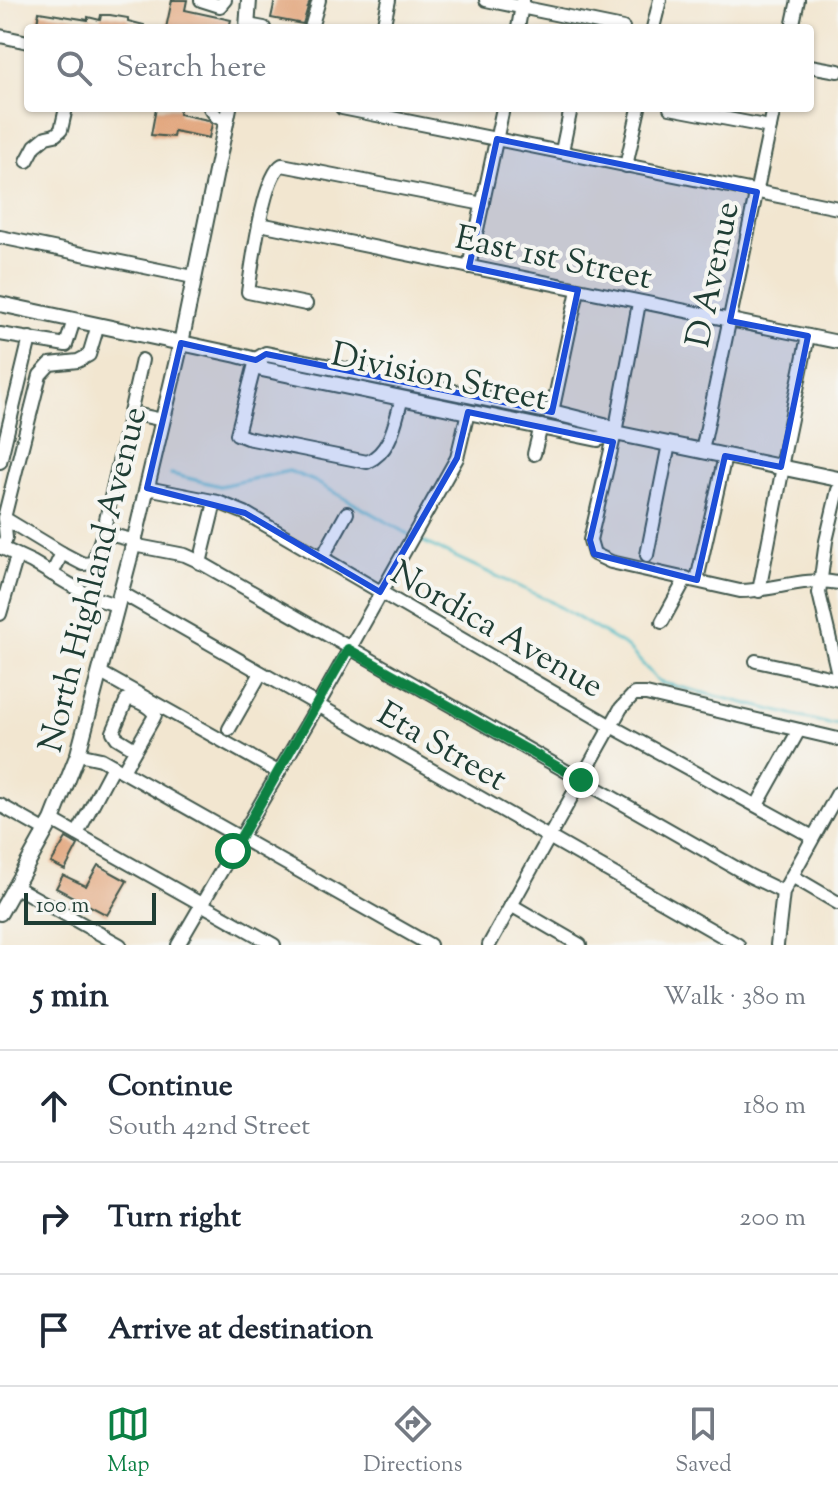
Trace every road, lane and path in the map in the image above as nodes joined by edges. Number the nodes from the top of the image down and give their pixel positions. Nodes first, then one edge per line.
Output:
1 (201, 0) edge
2 (225, 0) edge
3 (249, 0) edge
4 (260, 0) edge
5 (319, 0) edge
6 (389, 0) edge
7 (486, 0) edge
8 (660, 0) edge
9 (798, 0) edge
10 (522, 4) edge
11 (248, 24) edge
12 (249, 24) edge
13 (312, 24) edge
14 (384, 24) edge
15 (519, 24) edge
16 (587, 24) edge
17 (654, 24) edge
18 (793, 24) edge
19 (0, 36) edge
20 (24, 41) edge
21 (814, 67) edge
22 (838, 71) edge
23 (65, 112) edge
24 (375, 112) edge
25 (502, 112) edge
26 (570, 112) edge
27 (638, 112) edge
28 (691, 112) edge
29 (773, 112) edge
30 (228, 114) edge
31 (770, 127) junction
32 (497, 139) junction
33 (562, 151) junction
34 (27, 161) dead end
35 (626, 166) junction
36 (757, 192) junction
37 (483, 204) junction
38 (838, 208) edge
39 (260, 224) junction
40 (0, 237) edge
41 (469, 267) junction
42 (193, 277) junction
43 (578, 290) junction
44 (639, 303) junction
45 (0, 304) edge
46 (306, 304) dead end
47 (74, 320) junction
48 (730, 321) junction
49 (98, 325) junction
50 (0, 334) edge
51 (808, 336) junction
52 (30, 338) junction
53 (838, 342) edge
54 (181, 343) junction
55 (142, 360) dead end
56 (256, 360) junction
57 (402, 398) junction
58 (468, 412) junction
59 (552, 412) junction
60 (130, 413) junction
61 (163, 420) junction
62 (541, 426) junction
63 (615, 433) junction
64 (669, 444) junction
65 (702, 451) junction
66 (534, 454) dead end
67 (725, 456) junction
68 (0, 462) edge
69 (782, 467) junction
70 (838, 479) edge
71 (147, 488) junction
72 (838, 490) edge
73 (215, 502) junction
74 (347, 513) dead end
75 (4, 518) junction
76 (103, 533) junction
77 (133, 542) junction
78 (1, 548) edge
79 (62, 553) junction
80 (647, 555) dead end
81 (17, 556) junction
82 (322, 558) junction
83 (200, 563) junction
84 (52, 574) junction
85 (691, 579) junction
86 (820, 579) junction
87 (838, 583) edge
88 (759, 591) junction
89 (380, 592) junction
90 (118, 599) junction
91 (0, 614) edge
92 (662, 622) dead end
93 (348, 649) junction
94 (756, 661) dead end
95 (101, 673) junction
96 (261, 673) junction
97 (838, 676) edge
98 (318, 705) junction
99 (611, 726) junction
100 (229, 729) dead end
101 (799, 730) junction
102 (838, 739) edge
103 (135, 749) dead end
104 (78, 754) junction
105 (118, 769) junction
106 (278, 772) junction
107 (581, 780) junction
108 (838, 793) edge
109 (0, 805) edge
110 (757, 805) junction
111 (49, 826) junction
112 (77, 834) junction
113 (241, 837) junction
114 (813, 837) junction
115 (548, 838) junction
116 (792, 876) junction
117 (16, 887) junction
118 (783, 892) junction
119 (201, 903) junction
120 (838, 903) edge
121 (511, 905) junction
122 (1, 910) edge
123 (120, 945) edge
124 (178, 945) edge
125 (274, 945) edge
126 (430, 945) edge
127 (489, 945) edge
128 (580, 945) edge
129 (738, 945) edge
130 (777, 945) edge

1 - 2 street
3 - 11 main road
4 - 12 main road
5 - 13 street
6 - 14 street
7 - 10 street
8 - 17 street
9 - 18 street
10 - 15 street
10 - 16 street
19 - 20 street
21 - 22 street
23 - 34 street
24 - 32 street
25 - 32 street
26 - 33 street
27 - 35 street
28 - 31 street
29 - 31 street, D Avenue
30 - 42 main road, North Highland Avenue
31 - 36 street, D Avenue
32 - 33 street
32 - 37 street
33 - 35 street
35 - 36 street
36 - 38 street
36 - 48 street, D Avenue
37 - 39 street
37 - 41 street
39 - 41 street, East 1st Street
39 - 46 street
40 - 42 street
41 - 43 street, East 1st Street
42 - 54 main road, North Highland Avenue
43 - 44 street, East 1st Street
43 - 59 street
44 - 48 street, East 1st Street
44 - 63 street
45 - 47 main road, Division Street
47 - 49 main road, Division Street
47 - 52 street
48 - 51 street, East 1st Street
48 - 65 street, D Avenue
49 - 54 main road, Division Street
49 - 75 street
50 - 52 street
51 - 53 street, East 1st Street
51 - 69 street
52 - 68 street
54 - 56 main road, Division Street
54 - 61 main road, North Highland Avenue
55 - 60 street
56 - 57 main road, Division Street
56 - 57 street
56 - 59 main road, Division Street
57 - 58 main road, Division Street
58 - 62 main road, Division Street
58 - 89 street
59 - 63 main road, Division Street
60 - 61 street
60 - 76 street
61 - 71 main road, North Highland Avenue
62 - 63 main road, Division Street
62 - 66 street
63 - 64 main road, Division Street
63 - 85 street
64 - 65 main road, Division Street
64 - 80 street
65 - 67 main road, Division Street
67 - 69 main road, Division Street
67 - 85 street
69 - 70 main road, Division Street
69 - 88 street
71 - 73 street, Nordica Avenue
71 - 77 main road, North Highland Avenue
72 - 86 street
73 - 82 street, Nordica Avenue
73 - 83 street
74 - 82 street
75 - 78 street
75 - 79 street
76 - 77 street
76 - 79 street
77 - 83 street
77 - 90 main road, North Highland Avenue
78 - 81 street, Eta Street
79 - 84 street
81 - 84 street, Eta Street
81 - 91 street
82 - 89 street, Nordica Avenue
83 - 93 street
84 - 90 street, Eta Street
85 - 88 street
85 - 92 street
86 - 87 street
86 - 88 street
86 - 97 street
89 - 93 street
89 - 99 street, Nordica Avenue
90 - 95 main road, North Highland Avenue
90 - 96 street, Eta Street
93 - 98 street
93 - 107 street
94 - 97 street
95 - 104 main road, North Highland Avenue
95 - 106 street
96 - 98 street, Eta Street
96 - 100 street
98 - 106 street
98 - 115 street, Eta Street
99 - 101 street
99 - 107 street
99 - 110 street, Nordica Avenue
101 - 102 street
101 - 110 street
103 - 105 street
104 - 105 street
104 - 111 main road, North Highland Avenue
105 - 112 street
105 - 113 street
106 - 113 street
107 - 115 street
107 - 118 street
108 - 114 street
109 - 111 street
110 - 114 street, Nordica Avenue
111 - 112 street
111 - 117 main road, North Highland Avenue
112 - 119 street
113 - 119 street
113 - 126 street
114 - 116 street
115 - 121 street
115 - 129 street, Eta Street
116 - 118 street
116 - 120 street
117 - 122 main road, North Highland Avenue
117 - 123 street
118 - 130 street
119 - 124 street
119 - 125 street
121 - 127 street
121 - 128 street

